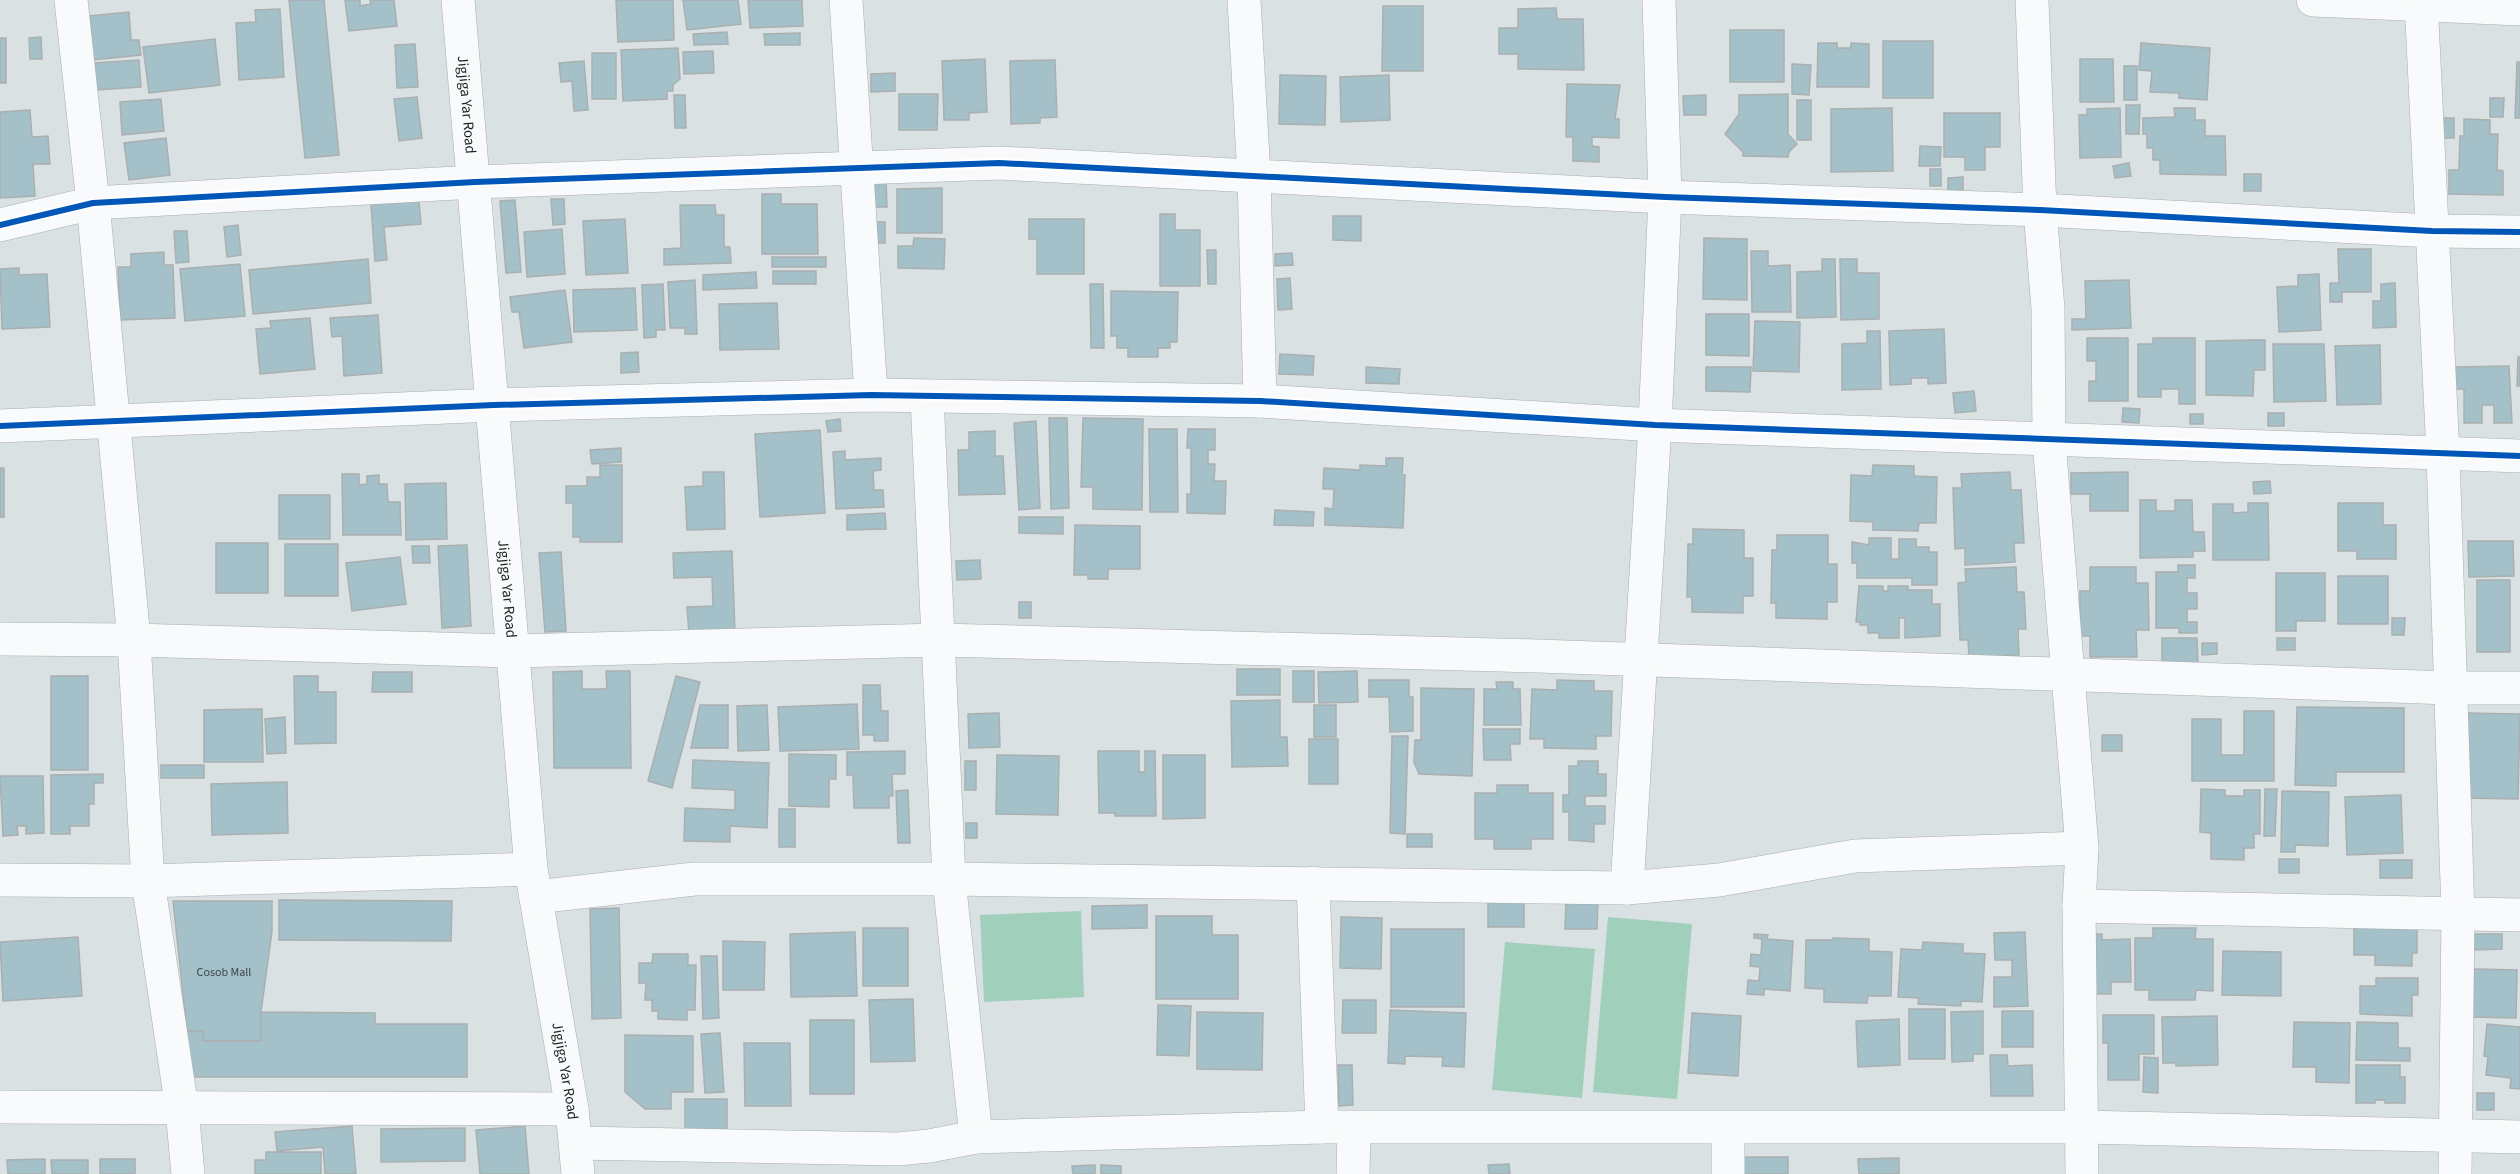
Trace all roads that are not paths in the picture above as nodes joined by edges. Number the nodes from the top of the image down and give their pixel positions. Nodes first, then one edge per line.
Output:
1 (71, 0) edge
2 (458, 0) edge
3 (846, 0) edge
4 (1244, 0) edge
5 (1659, 0) edge
6 (2032, 0) edge
7 (2313, 0) edge
8 (2421, 3) edge
9 (2520, 9) edge
10 (858, 166) junction
11 (1254, 176) junction
12 (475, 182) junction
13 (1665, 197) junction
14 (93, 203) junction
15 (2040, 210) junction
16 (0, 225) edge
17 (2432, 231) junction
18 (2520, 232) edge
19 (871, 395) junction
20 (927, 397) junction
21 (1260, 401) junction
22 (494, 405) junction
23 (112, 421) junction
24 (1655, 425) junction
25 (0, 426) edge
26 (2049, 441) junction
27 (2443, 454) junction
28 (2520, 456) edge
29 (0, 639) edge
30 (134, 640) junction
31 (940, 640) junction
32 (514, 651) junction
33 (1641, 660) junction
34 (2069, 675) junction
35 (2449, 688) junction
36 (2520, 688) edge
37 (2082, 848) junction
38 (949, 879) junction
39 (0, 880) edge
40 (148, 881) junction
41 (534, 883) junction
42 (1313, 883) junction
43 (1627, 888) junction
44 (2079, 906) junction
45 (2458, 914) junction
46 (2520, 915) edge
47 (0, 1107) edge
48 (182, 1109) junction
49 (572, 1109) junction
50 (2083, 1127) junction
51 (1338, 1128) junction
52 (1728, 1128) junction
53 (2455, 1134) junction
54 (976, 1137) junction
55 (2520, 1137) edge
56 (577, 1159) edge
57 (188, 1174) edge
58 (1353, 1174) edge
59 (1728, 1174) edge
60 (2082, 1174) edge
61 (2455, 1174) edge

1 - 14 street
2 - 12 street, Jigjiga Yar Road
3 - 10 street
4 - 11 street
5 - 13 street
6 - 15 street
7 - 8 street
8 - 9 street
8 - 17 street
10 - 11 street
10 - 12 street
10 - 19 street
11 - 13 street
11 - 21 street
12 - 14 street
12 - 22 street, Jigjiga Yar Road
13 - 15 street
13 - 24 street
14 - 16 street
14 - 23 street
15 - 17 street
15 - 26 street
17 - 18 street
17 - 27 street
19 - 20 street
19 - 22 street
20 - 21 street
20 - 31 street
21 - 24 street
22 - 23 street
22 - 32 street, Jigjiga Yar Road
23 - 25 street
23 - 30 street
24 - 26 street
24 - 33 street
26 - 27 street
26 - 34 street
27 - 28 street
27 - 35 street
29 - 30 street
30 - 32 street
30 - 40 street
31 - 32 street
31 - 33 street
31 - 38 street
32 - 41 street, Jigjiga Yar Road
33 - 34 street
33 - 43 street
34 - 35 street
34 - 37 street
35 - 36 street
35 - 45 street
37 - 43 street
37 - 44 street
38 - 41 street
38 - 42 street
38 - 54 street
39 - 40 street
40 - 41 street
40 - 48 street
41 - 49 street, Jigjiga Yar Road
42 - 43 street
42 - 51 street
44 - 45 street
44 - 50 street
45 - 46 street
45 - 53 street
47 - 48 street
48 - 49 street
48 - 57 street
49 - 56 street, Jigjiga Yar Road
50 - 52 street
50 - 53 street
50 - 60 street
51 - 52 street
51 - 54 street
51 - 58 street
52 - 59 street
53 - 55 street
53 - 61 street
54 - 56 street

